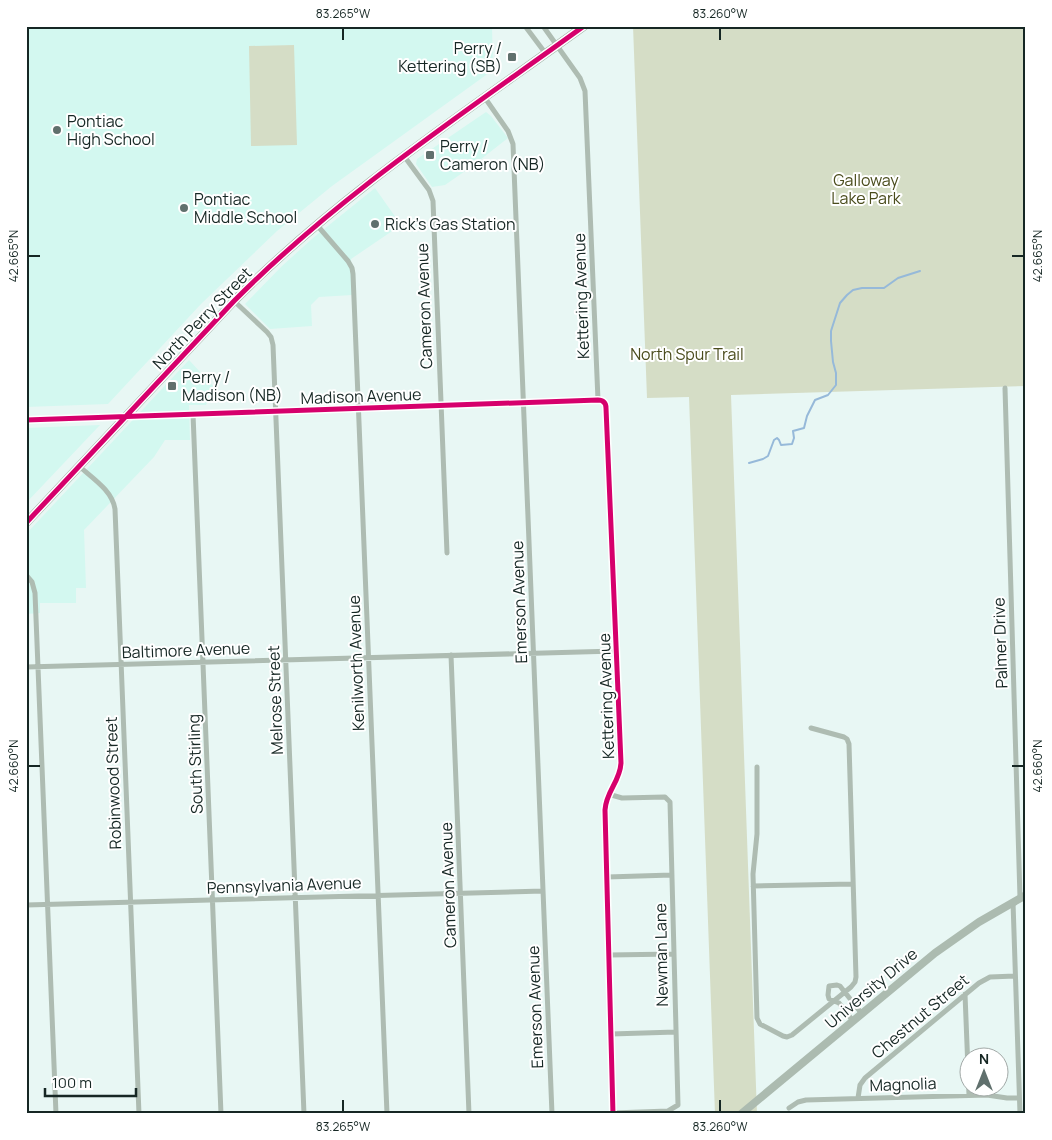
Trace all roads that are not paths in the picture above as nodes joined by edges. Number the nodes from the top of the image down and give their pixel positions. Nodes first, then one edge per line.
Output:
1 (525, 26) edge
2 (543, 26) edge
3 (584, 26) edge
4 (557, 46) junction
5 (546, 54) junction
6 (485, 98) junction
7 (404, 156) junction
8 (316, 224) junction
9 (234, 301) junction
10 (1005, 388) dead end
11 (598, 400) junction
12 (523, 402) junction
13 (441, 406) junction
14 (358, 408) junction
15 (276, 412) junction
16 (194, 414) junction
17 (126, 417) junction
18 (26, 420) edge
19 (79, 466) junction
20 (26, 522) edge
21 (447, 553) dead end
22 (26, 575) edge
23 (616, 651) junction
24 (533, 653) junction
25 (451, 655) junction
26 (368, 658) junction
27 (286, 660) junction
28 (203, 662) junction
29 (121, 664) junction
30 (38, 666) junction
31 (26, 667) edge
32 (810, 728) dead end
33 (757, 767) dead end
34 (608, 794) junction
35 (672, 875) junction
36 (607, 876) junction
37 (853, 884) junction
38 (754, 886) junction
39 (543, 891) junction
40 (460, 893) junction
41 (378, 895) junction
42 (295, 898) junction
43 (1019, 899) edge
44 (213, 900) junction
45 (130, 902) junction
46 (48, 904) junction
47 (26, 905) edge
48 (674, 954) junction
49 (609, 955) junction
50 (1015, 976) junction
51 (844, 992) junction
52 (965, 994) junction
53 (834, 1001) junction
54 (862, 1014) junction
55 (853, 1021) junction
56 (676, 1032) junction
57 (611, 1034) junction
58 (967, 1048) edge
59 (960, 1095) edge
60 (858, 1098) junction
61 (1010, 1098) edge
62 (1019, 1098) junction
63 (789, 1108) dead end
64 (743, 1112) edge
65 (613, 1113) edge
66 (56, 1114) edge
67 (138, 1114) edge
68 (221, 1114) edge
69 (304, 1114) edge
70 (387, 1114) edge
71 (469, 1114) edge
72 (552, 1114) edge
73 (1020, 1114) edge

1 - 5 street
2 - 4 street, Kettering Avenue
3 - 4 main road, North Perry Street
4 - 5 main road, North Perry Street
4 - 11 street, Kettering Avenue
5 - 6 main road, North Perry Street
6 - 7 main road, North Perry Street
6 - 12 street, Emerson Avenue
7 - 8 main road, North Perry Street
7 - 13 street, Cameron Avenue
8 - 9 main road, North Perry Street
8 - 14 street, Kenilworth Avenue
9 - 15 street, Melrose Street
9 - 17 main road, North Perry Street
10 - 43 street, Palmer Drive
11 - 12 street, Madison Avenue
11 - 23 street, Kettering Avenue
12 - 13 street, Madison Avenue
12 - 24 street, Emerson Avenue
13 - 14 street, Madison Avenue
13 - 21 street, Cameron Avenue
14 - 15 street, Madison Avenue
14 - 26 street, Kenilworth Avenue
15 - 16 street, Madison Avenue
15 - 27 street, Melrose Street
16 - 17 street, Madison Avenue
16 - 28 street, South Stirling
17 - 18 street, Madison Avenue
17 - 19 main road, North Perry Street
19 - 20 main road, North Perry Street
19 - 29 street, Robinwood Street
22 - 30 street
23 - 24 street, Baltimore Avenue
23 - 34 street, Kettering Avenue
24 - 25 street, Baltimore Avenue
24 - 39 street, Emerson Avenue
25 - 26 street, Baltimore Avenue
25 - 40 street, Cameron Avenue
26 - 27 street, Baltimore Avenue
26 - 41 street, Kenilworth Avenue
27 - 28 street, Baltimore Avenue
27 - 42 street, Melrose Street
28 - 29 street, Baltimore Avenue
28 - 44 street, South Stirling
29 - 30 street, Baltimore Avenue
29 - 45 street, Robinwood Street
30 - 31 street, Baltimore Avenue
30 - 46 street
32 - 37 street
33 - 38 street
34 - 35 street, Newman Lane
34 - 36 street, Kettering Avenue
35 - 36 street
35 - 48 street, Newman Lane
36 - 49 street, Kettering Avenue
37 - 38 street
37 - 51 street
38 - 53 street
39 - 40 street, Pennsylvania Avenue
39 - 72 street, Emerson Avenue
40 - 41 street, Pennsylvania Avenue
40 - 71 street, Cameron Avenue
41 - 42 street, Pennsylvania Avenue
41 - 70 street, Kenilworth Avenue
42 - 44 street, Pennsylvania Avenue
42 - 69 street, Melrose Street
43 - 50 street, Palmer Drive
43 - 54 main road, University Drive
44 - 45 street, Pennsylvania Avenue
44 - 68 street, South Stirling
45 - 46 street, Pennsylvania Avenue
45 - 67 street, Robinwood Street
46 - 47 street, Pennsylvania Avenue
46 - 66 street
48 - 49 street
48 - 56 street, Newman Lane
49 - 57 street, Kettering Avenue
50 - 52 street, Chestnut Street
50 - 62 street, Palmer Drive
51 - 53 street
51 - 53 street
51 - 54 street
52 - 58 street
52 - 60 street, Chestnut Street
53 - 55 street
54 - 55 main road, University Drive
55 - 64 main road, University Drive
56 - 57 street
56 - 65 street, Newman Lane
57 - 65 street, Kettering Avenue
59 - 60 street, Magnolia
60 - 63 street, Magnolia
61 - 62 street, Magnolia
62 - 73 street, Palmer Drive

